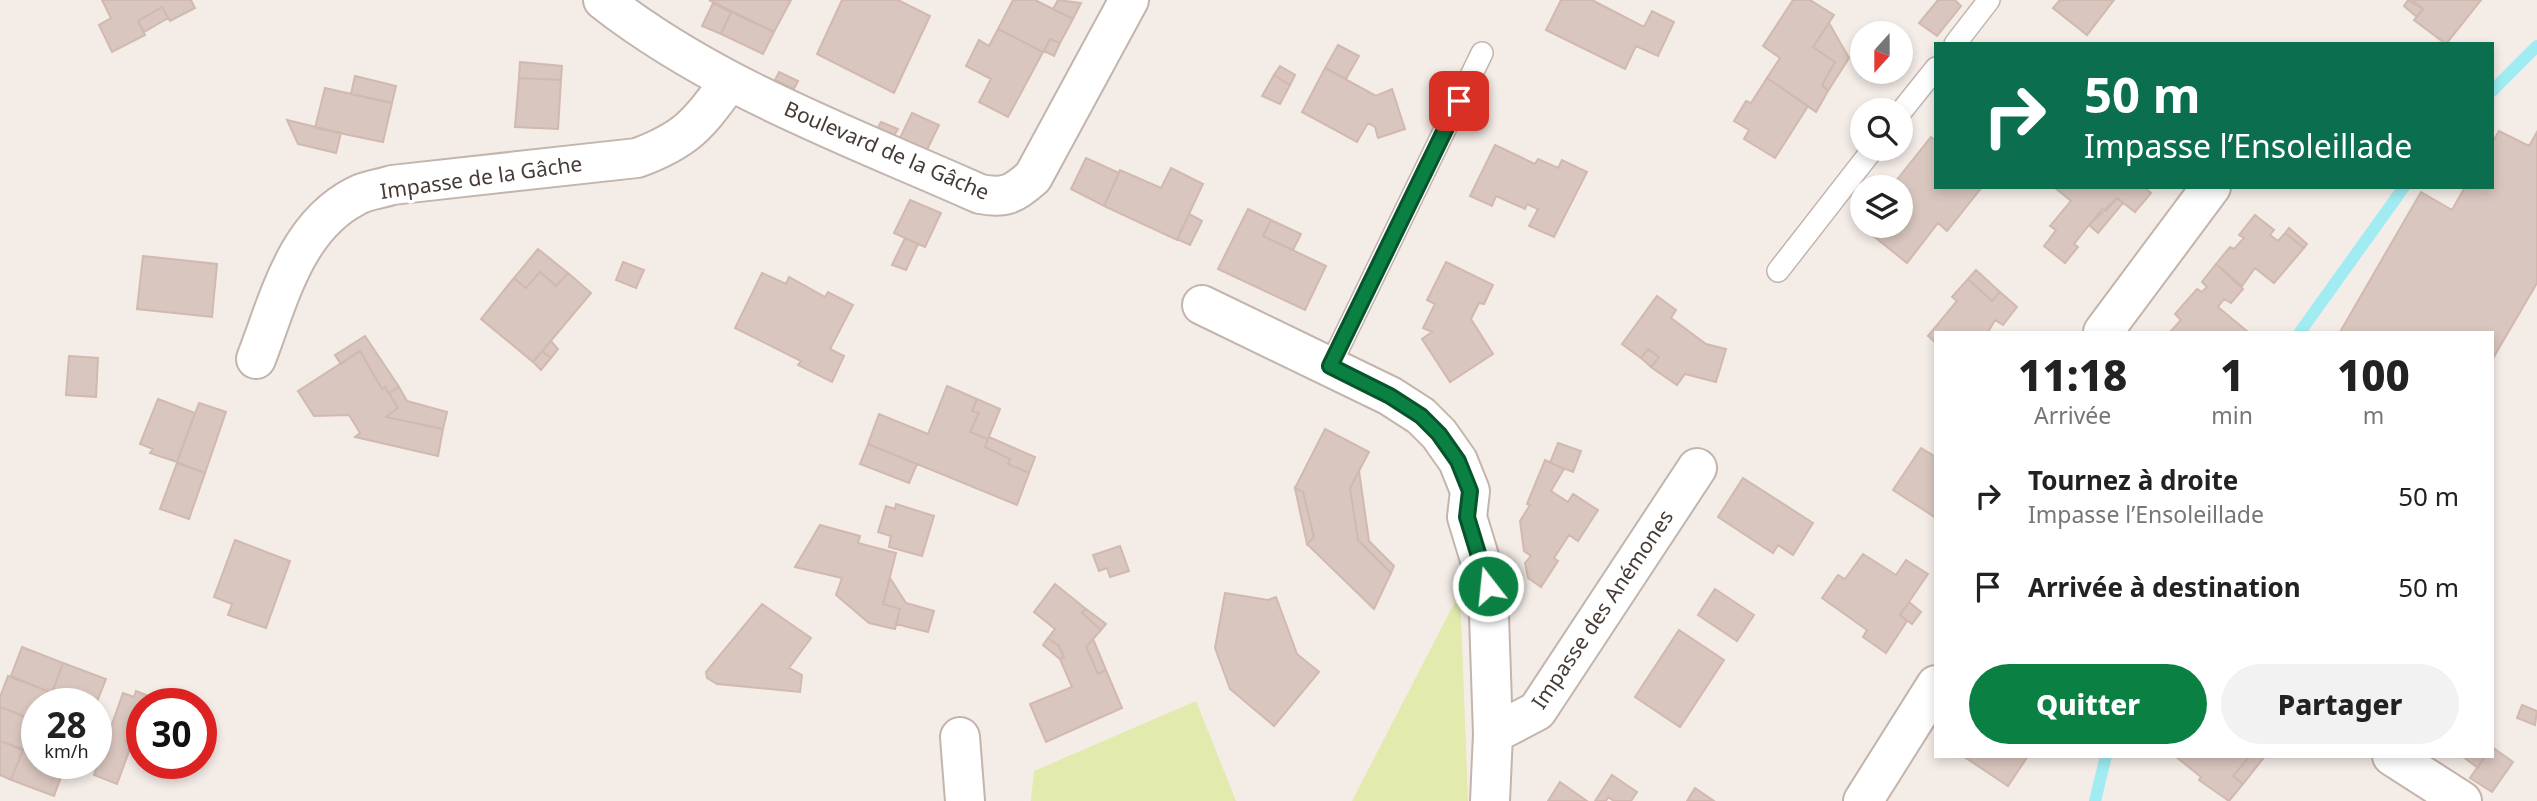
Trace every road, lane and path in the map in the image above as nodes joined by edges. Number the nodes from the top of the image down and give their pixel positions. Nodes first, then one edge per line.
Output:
1 (603, 0) edge
2 (1129, 0) edge
3 (1989, 0) edge
4 (1957, 42) edge
5 (1482, 53) dead end
6 (1934, 70) edge
7 (730, 81) junction
8 (1912, 98) edge
9 (1864, 161) edge
10 (2210, 189) edge
11 (1778, 271) dead end
12 (1202, 305) dead end
13 (2104, 331) edge
14 (257, 359) dead end
15 (1330, 366) junction
16 (1698, 468) dead end
17 (1934, 688) edge
18 (1493, 734) junction
19 (960, 737) dead end
20 (2395, 758) edge
21 (965, 801) edge
22 (1490, 801) edge
23 (1863, 801) edge
24 (2462, 801) edge

1 - 7 street, Boulevard de la Gâche
2 - 7 street, Boulevard de la Gâche
3 - 4 lane
5 - 15 lane
6 - 8 lane
7 - 14 street, Impasse de la Gâche
9 - 11 lane
10 - 13 street
12 - 15 street
15 - 18 street
16 - 18 street, Impasse des Anémones
17 - 23 street
18 - 22 street
19 - 21 street
20 - 24 street

